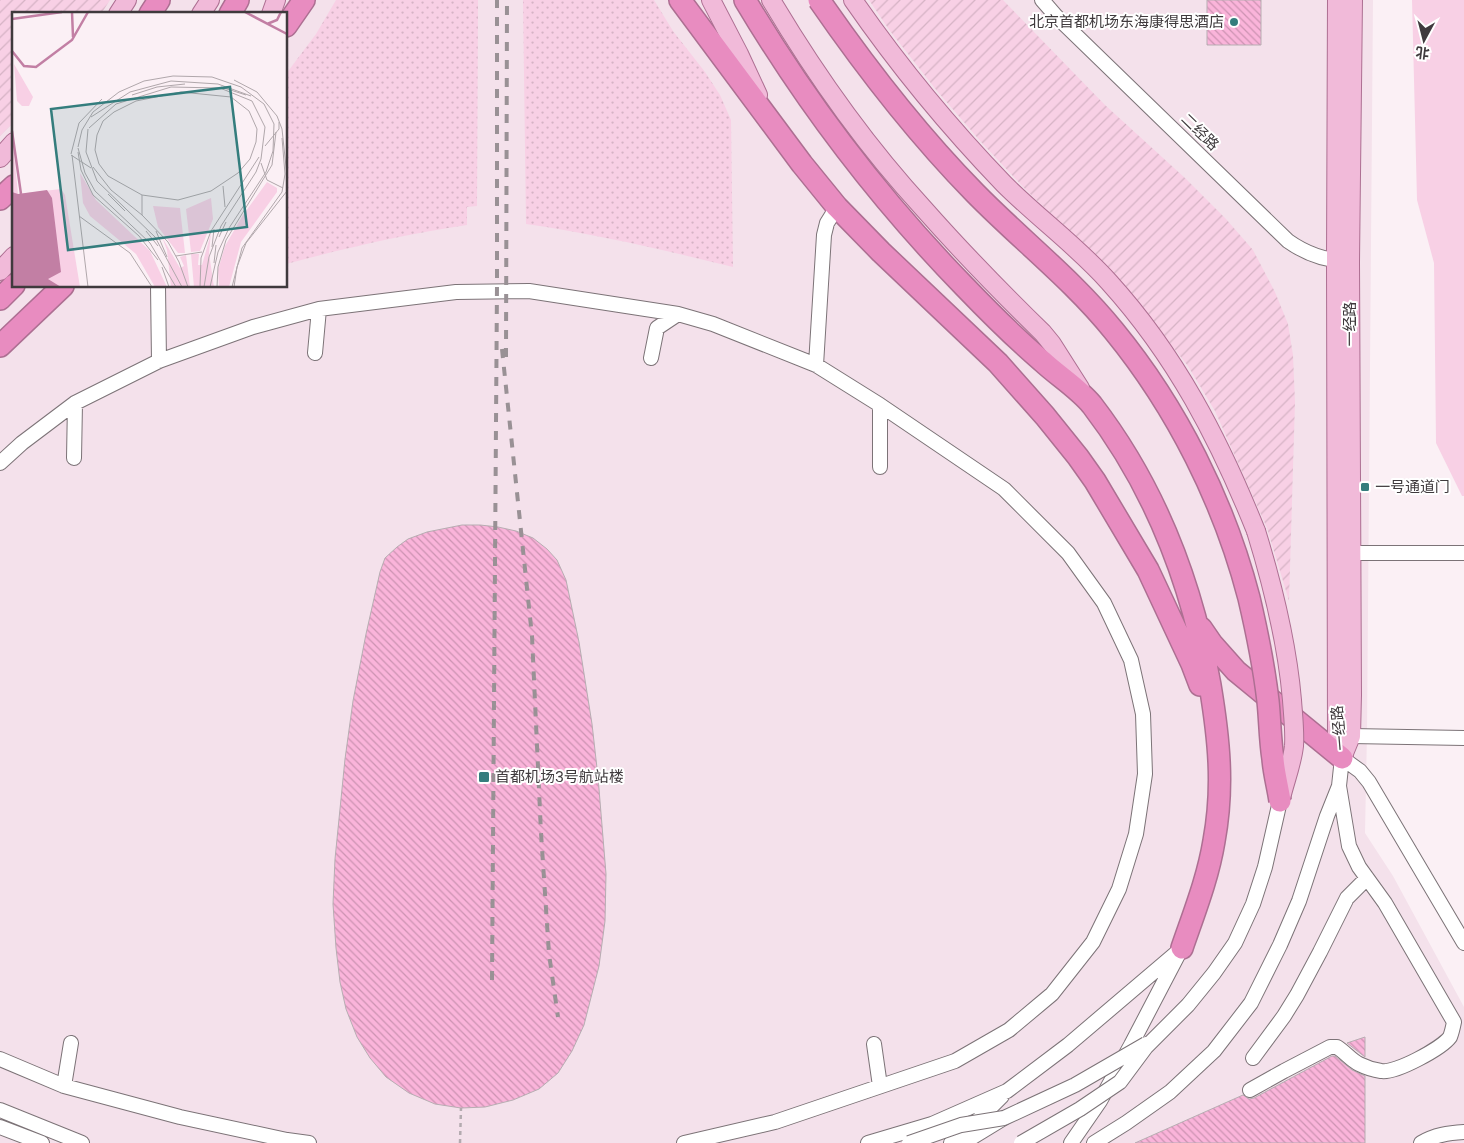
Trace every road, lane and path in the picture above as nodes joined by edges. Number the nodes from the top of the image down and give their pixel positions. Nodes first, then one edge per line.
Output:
1 (159, 0) edge
2 (210, 0) edge
3 (238, 0) edge
4 (276, 0) edge
5 (304, 0) edge
6 (680, 0) edge
7 (711, 0) edge
8 (745, 0) edge
9 (771, 0) edge
10 (819, 0) edge
11 (854, 0) edge
12 (1042, 0) edge
13 (1337, 0) edge
14 (1353, 0) edge
15 (151, 12) edge
16 (203, 12) edge
17 (231, 12) edge
18 (272, 12) edge
19 (288, 23) edge
20 (769, 118) junction
21 (12, 144) edge
22 (0, 158) edge
23 (12, 188) edge
24 (0, 199) edge
25 (837, 207) junction
26 (12, 258) edge
27 (1343, 261) junction
28 (0, 271) edge
29 (12, 286) edge
30 (61, 288) edge
31 (158, 288) edge
32 (0, 298) edge
33 (319, 310) junction
34 (678, 314) junction
35 (0, 346) edge
36 (315, 353) dead end
37 (651, 358) dead end
38 (159, 362) junction
39 (816, 365) junction
40 (75, 403) junction
41 (1090, 403) junction
42 (880, 405) junction
43 (74, 458) dead end
44 (0, 463) edge
45 (880, 467) dead end
46 (1351, 553) junction
47 (1464, 553) edge
48 (1194, 615) junction
49 (1351, 736) junction
50 (1464, 738) edge
51 (1218, 740) junction
52 (1342, 758) junction
53 (1339, 786) junction
54 (1280, 801) junction
55 (1367, 878) junction
56 (1464, 943) edge
57 (1182, 948) junction
58 (1152, 1040) junction
59 (71, 1043) dead end
60 (874, 1044) dead end
61 (1253, 1058) dead end
62 (0, 1059) edge
63 (64, 1086) junction
64 (880, 1086) junction
65 (1250, 1090) dead end
66 (1007, 1091) junction
67 (461, 1108) dead end
68 (0, 1110) edge
69 (1004, 1118) junction
70 (0, 1127) edge
71 (1464, 1132) edge
72 (42, 1143) edge
73 (82, 1143) edge
74 (309, 1143) edge
75 (460, 1143) edge
76 (684, 1143) edge
77 (868, 1143) edge
78 (909, 1143) edge
79 (951, 1143) edge
80 (963, 1143) edge
81 (1021, 1143) edge
82 (1071, 1143) edge
83 (1094, 1143) edge
84 (1421, 1143) edge

1 - 15 highway
2 - 16 main road
3 - 17 highway
4 - 18 main road
5 - 19 highway
6 - 20 highway
7 - 20 main road
8 - 41 highway
9 - 41 main road
10 - 54 highway, bridge
11 - 54 main road, bridge
12 - 27 street, 二经路
13 - 27 main road, 一经路
14 - 27 main road, 一经路
20 - 25 highway
21 - 22 main road
23 - 24 highway
25 - 39 street
25 - 51 highway
26 - 28 main road
27 - 46 main road, 一经路
27 - 52 main road, 一经路
29 - 32 highway
30 - 35 highway
31 - 38 street
33 - 34 street
33 - 36 street
33 - 38 street
34 - 37 street
34 - 39 street
38 - 40 street
39 - 42 street
40 - 43 street
40 - 44 street
41 - 48 highway
42 - 45 street
42 - 64 street
46 - 47 street
46 - 49 main road, 一经路
48 - 51 highway
48 - 52 highway
49 - 50 street
49 - 52 main road, 一经路
51 - 57 highway
52 - 53 street
52 - 56 street
53 - 55 street
53 - 83 street
54 - 58 street, bridge
55 - 61 street
55 - 65 street
57 - 66 street
57 - 82 street
58 - 69 street, bridge
58 - 81 street, bridge
59 - 63 street
60 - 64 street
62 - 63 street
63 - 74 street
64 - 76 street
66 - 77 street
66 - 79 street
67 - 75 path
68 - 73 street
69 - 78 street, bridge
69 - 80 street
70 - 72 street
71 - 84 street

